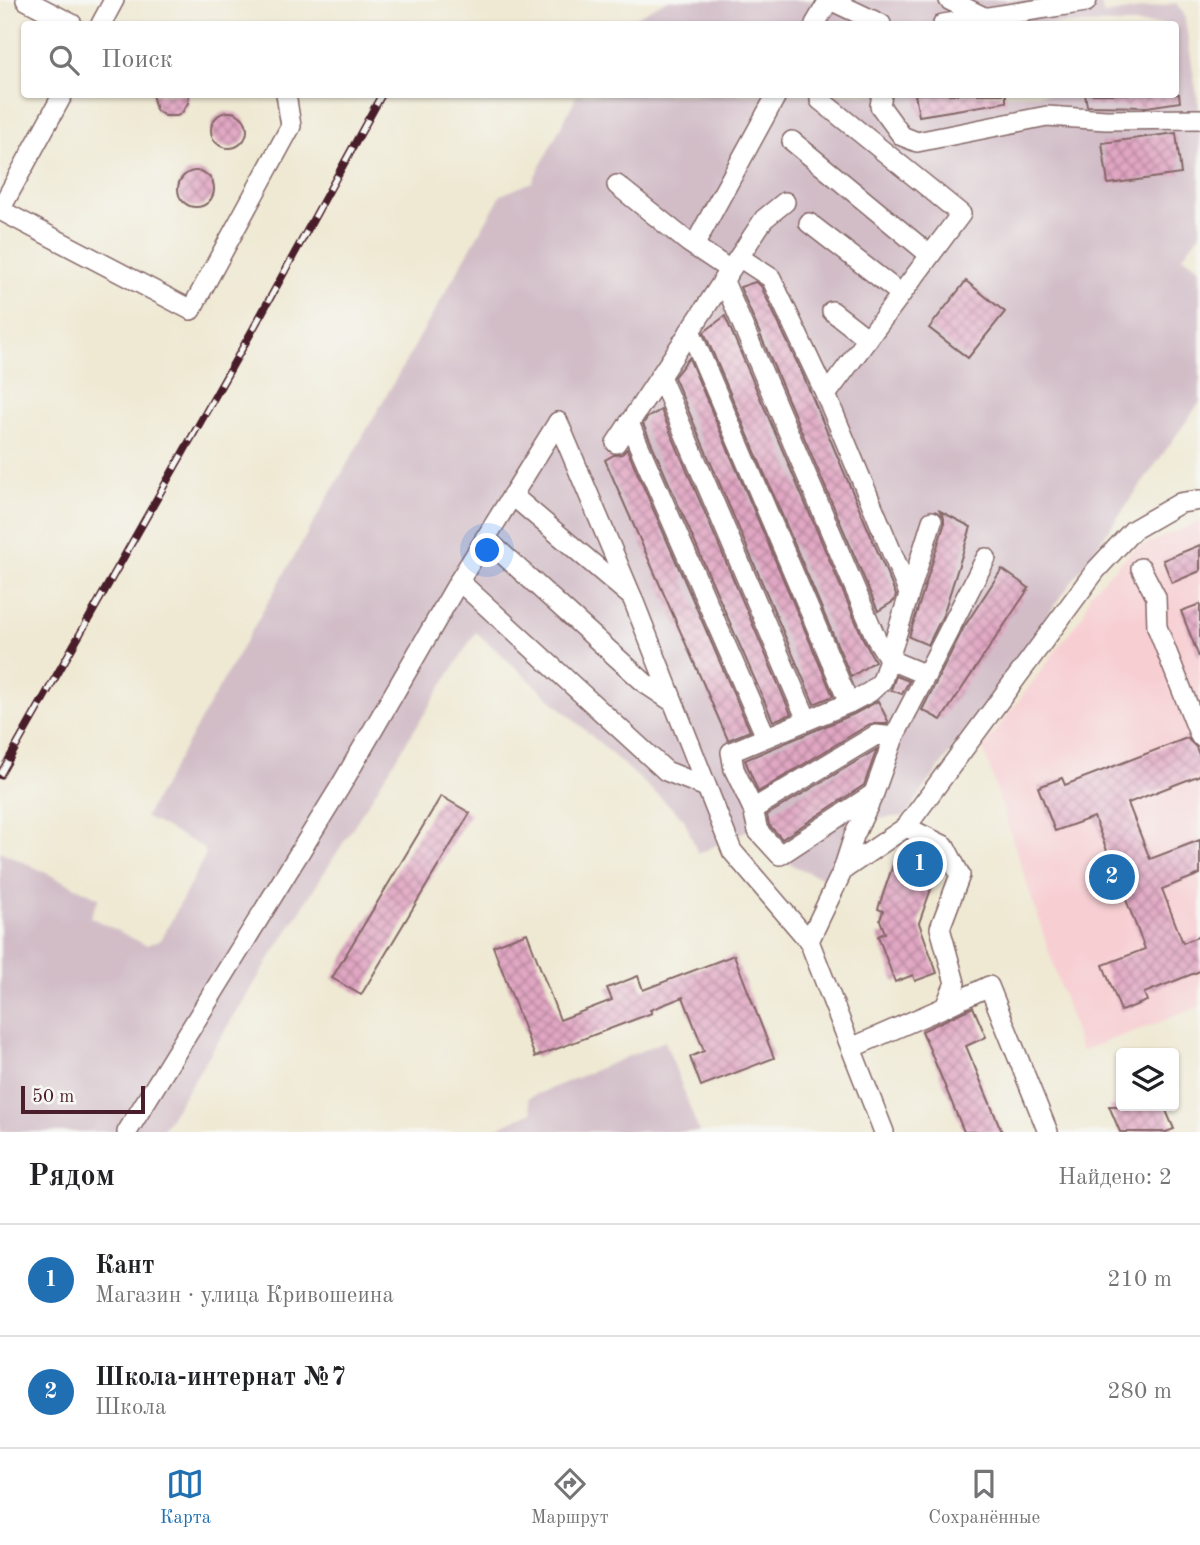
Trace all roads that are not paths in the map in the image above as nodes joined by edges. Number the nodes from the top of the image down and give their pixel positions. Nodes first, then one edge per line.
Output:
1 (26, 0) edge
2 (114, 0) edge
3 (829, 0) edge
4 (949, 0) edge
5 (1085, 1) edge
6 (986, 18) junction
7 (66, 21) edge
8 (103, 21) edge
9 (817, 21) edge
10 (874, 21) edge
11 (964, 21) edge
12 (61, 98) edge
13 (287, 98) edge
14 (775, 98) edge
15 (881, 98) edge
16 (820, 100) dead end
17 (1200, 119) edge
18 (792, 141) dead end
19 (617, 185) dead end
20 (785, 202) dead end
21 (0, 210) edge
22 (809, 223) dead end
23 (694, 247) junction
24 (930, 256) junction
25 (731, 269) junction
26 (901, 294) junction
27 (832, 311) dead end
28 (690, 330) junction
29 (868, 339) junction
30 (660, 376) junction
31 (826, 395) junction
32 (629, 422) junction
33 (616, 443) dead end
34 (512, 495) junction
35 (1200, 500) edge
36 (932, 521) dead end
37 (485, 538) junction
38 (986, 558) dead end
39 (1141, 568) dead end
40 (459, 581) junction
41 (908, 591) junction
42 (632, 597) junction
43 (890, 660) junction
44 (926, 675) junction
45 (673, 702) junction
46 (849, 703) junction
47 (807, 720) junction
48 (1200, 736) edge
49 (766, 737) junction
50 (894, 737) junction
51 (706, 787) junction
52 (874, 793) junction
53 (753, 809) junction
54 (906, 827) junction
55 (843, 870) junction
56 (810, 941) junction
57 (945, 1007) junction
58 (851, 1048) junction
59 (127, 1132) edge
60 (884, 1132) edge
61 (1048, 1132) edge

1 - 7 street
2 - 8 street
3 - 9 street
3 - 10 street
4 - 6 street
5 - 6 street
6 - 11 street
12 - 21 street
13 - 21 street
14 - 23 street
15 - 17 street
16 - 24 street
18 - 24 street
19 - 23 street
20 - 25 street
22 - 26 street
23 - 25 street
24 - 26 street
25 - 28 street
25 - 31 street
25 - 43 street
26 - 29 street
27 - 29 street
28 - 30 street
28 - 46 street
29 - 31 street
30 - 32 street
30 - 47 street
31 - 41 street
32 - 33 street
32 - 49 street
34 - 37 street
34 - 42 street
34 - 42 street
35 - 54 street
36 - 41 street
37 - 40 street
37 - 45 street
38 - 44 street
39 - 48 street
40 - 51 street
40 - 59 street
41 - 43 street
42 - 45 street
43 - 44 street
43 - 46 street
44 - 50 street
45 - 51 street
46 - 47 street
47 - 49 street
49 - 53 street
50 - 52 street
50 - 53 street
51 - 56 street
52 - 53 street
52 - 55 street
54 - 55 street
54 - 57 street
55 - 56 street
56 - 58 street
57 - 58 street
57 - 61 street
58 - 60 street

